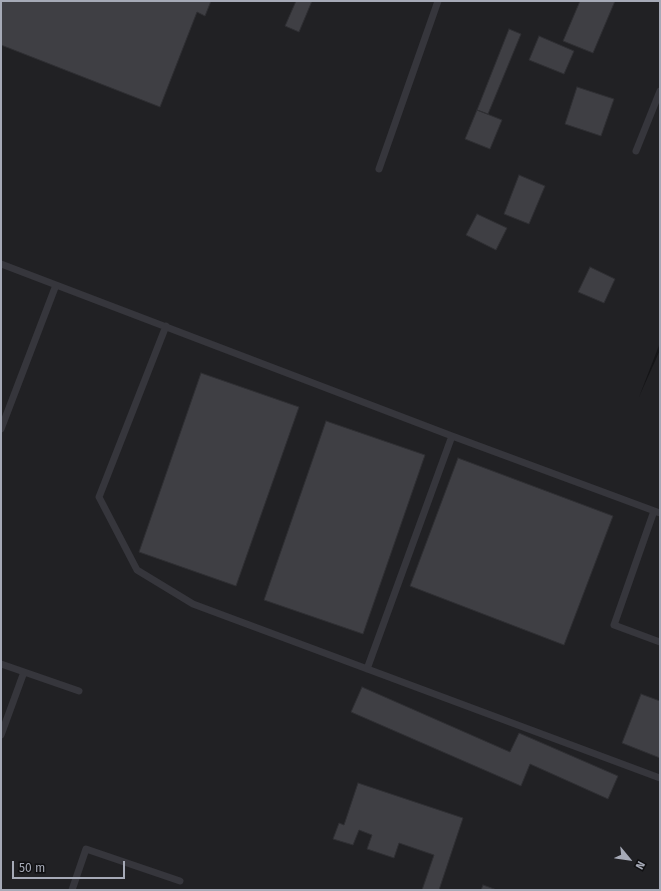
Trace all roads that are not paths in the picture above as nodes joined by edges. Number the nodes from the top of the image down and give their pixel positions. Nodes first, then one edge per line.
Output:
1 (438, 1) edge
2 (660, 91) edge
3 (636, 151) dead end
4 (379, 169) dead end
5 (1, 264) edge
6 (56, 285) junction
7 (166, 326) junction
8 (1, 429) edge
9 (452, 436) junction
10 (657, 512) edge
11 (660, 642) edge
12 (1, 664) edge
13 (367, 669) junction
14 (24, 672) junction
15 (79, 691) dead end
16 (1, 735) edge
17 (660, 778) edge
18 (180, 881) dead end
19 (72, 890) edge

1 - 4 lane
2 - 3 lane
5 - 6 lane
6 - 7 lane
6 - 8 lane
7 - 9 lane
7 - 13 lane
9 - 10 lane
9 - 13 lane
10 - 11 lane
12 - 14 lane
13 - 17 lane
14 - 15 lane
14 - 16 lane
18 - 19 lane

